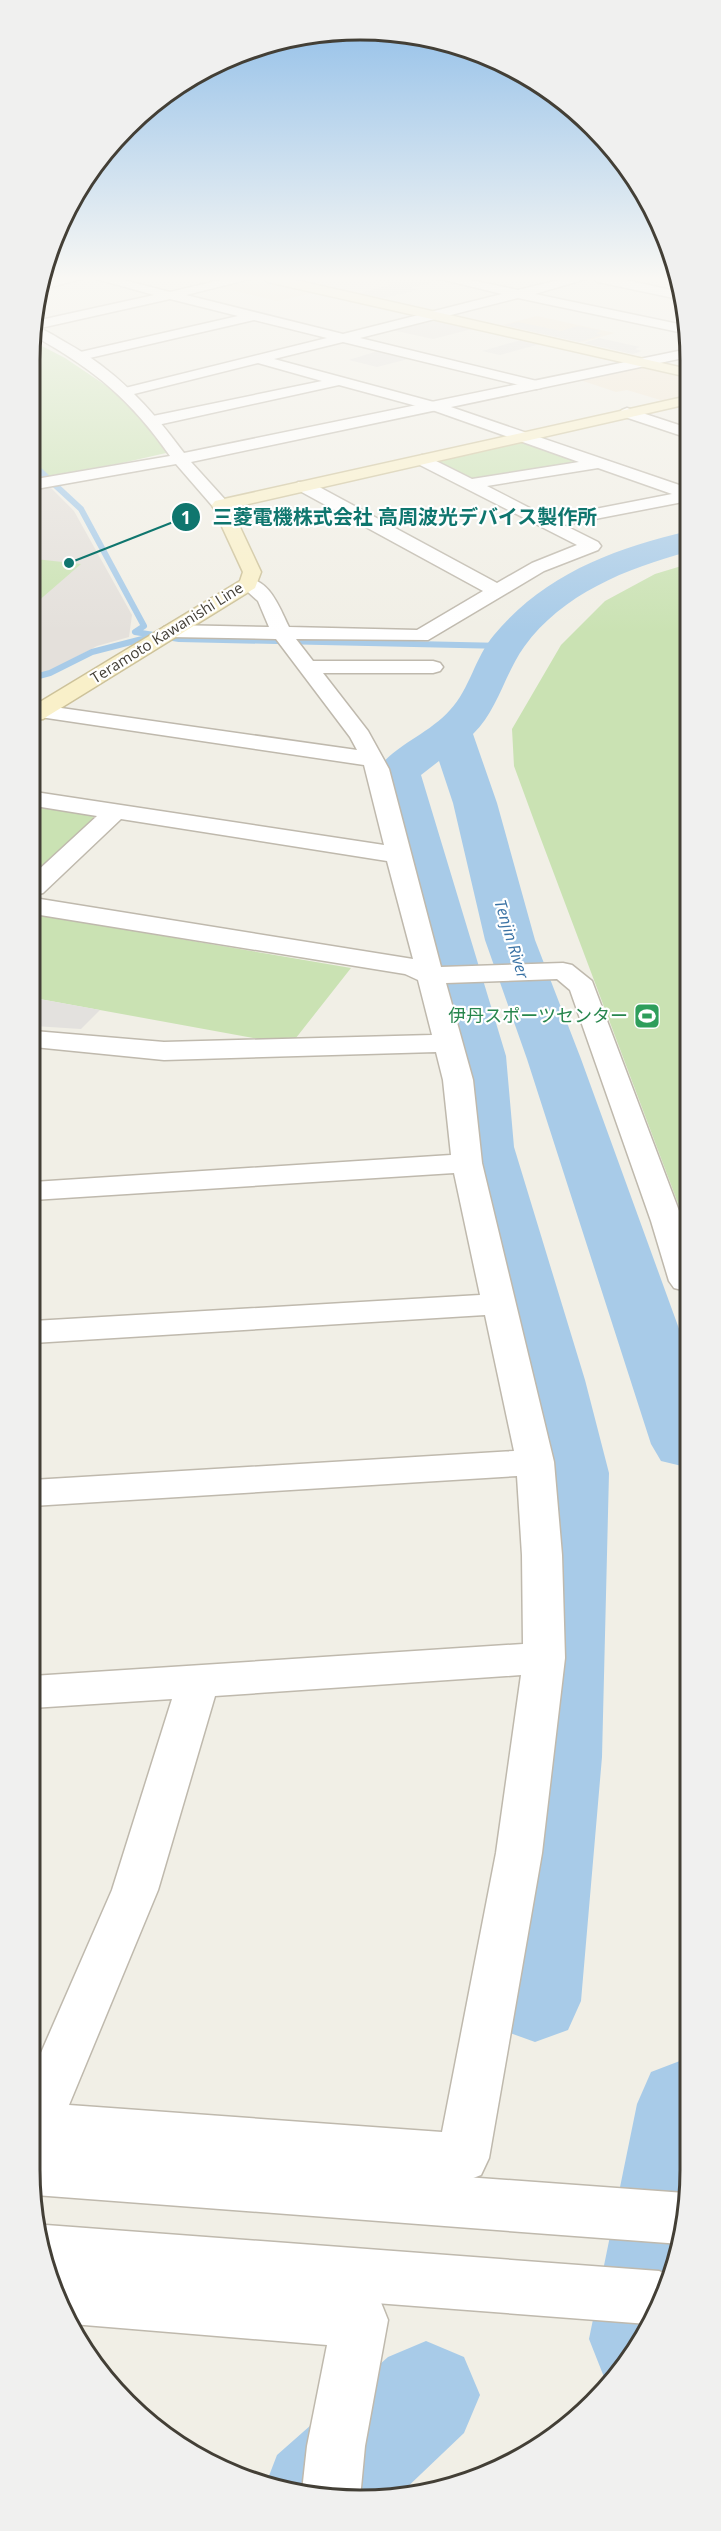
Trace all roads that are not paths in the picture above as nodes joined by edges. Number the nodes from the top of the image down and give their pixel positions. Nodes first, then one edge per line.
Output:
1 (130, 396) edge
2 (269, 396) edge
3 (396, 396) edge
4 (481, 396) edge
5 (680, 402) edge
6 (433, 406) junction
7 (627, 413) junction
8 (153, 421) junction
9 (680, 430) edge
10 (523, 437) junction
11 (180, 459) junction
12 (422, 460) junction
13 (600, 463) junction
14 (40, 483) edge
15 (472, 484) junction
16 (304, 486) junction
17 (680, 492) edge
18 (680, 497) edge
19 (221, 505) junction
20 (549, 523) junction
21 (523, 528) dead end
22 (248, 584) junction
23 (497, 591) junction
24 (169, 632) junction
25 (282, 634) junction
26 (307, 667) junction
27 (433, 667) dead end
28 (40, 712) edge
29 (40, 713) edge
30 (372, 759) junction
31 (40, 800) edge
32 (115, 812) junction
33 (398, 855) junction
34 (40, 882) edge
35 (40, 907) edge
36 (430, 975) junction
37 (40, 1040) edge
38 (448, 1043) junction
39 (467, 1164) junction
40 (40, 1191) edge
41 (677, 1222) edge
42 (680, 1242) edge
43 (499, 1304) junction
44 (40, 1332) edge
45 (535, 1462) junction
46 (40, 1492) edge
47 (544, 1658) junction
48 (198, 1681) junction
49 (40, 1691) edge
50 (40, 2122) edge
51 (40, 2141) edge
52 (40, 2142) edge
53 (677, 2218) edge
54 (51, 2251) edge
55 (66, 2296) edge
56 (654, 2298) edge
57 (333, 2472) edge

1 - 8 street
2 - 8 street
3 - 6 street
4 - 6 street
5 - 7 main road
6 - 10 street
6 - 11 street
7 - 9 street
7 - 10 main road
8 - 11 street
10 - 12 main road
10 - 13 street
11 - 14 street
11 - 19 street
12 - 15 street
12 - 16 main road
13 - 15 street
13 - 17 street
15 - 20 street
16 - 19 main road
16 - 23 street
18 - 20 street
19 - 22 main road, Teramoto Kawanishi Line
20 - 21 street
20 - 23 street
22 - 24 main road, Teramoto Kawanishi Line
22 - 25 street
23 - 25 street
24 - 25 street
24 - 28 main road, Teramoto Kawanishi Line
25 - 26 street
26 - 27 street
26 - 30 street
29 - 30 street
30 - 33 street
31 - 32 street
32 - 33 street
32 - 34 street
33 - 36 street
35 - 36 street
36 - 38 street
36 - 41 street
37 - 38 street
38 - 39 street
39 - 40 street
39 - 43 street
41 - 42 street
43 - 44 street
43 - 45 street
45 - 46 street
45 - 47 street
47 - 48 street
47 - 51 street
48 - 49 street
48 - 50 street
52 - 53 street
54 - 56 street
55 - 57 street

